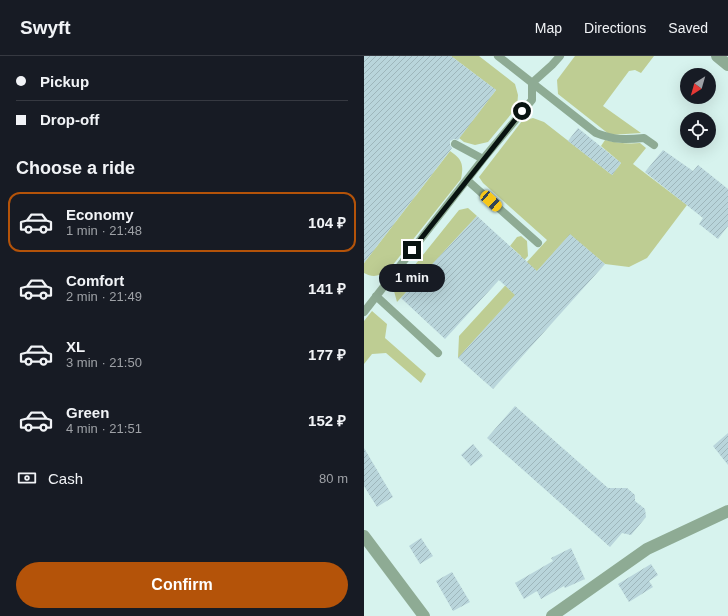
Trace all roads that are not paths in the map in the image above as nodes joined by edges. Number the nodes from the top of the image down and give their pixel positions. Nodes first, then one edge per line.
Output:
1 (498, 56) edge
2 (560, 56) edge
3 (717, 56) edge
4 (728, 65) edge
5 (532, 83) junction
6 (455, 144) dead end
7 (654, 146) dead end
8 (483, 159) junction
9 (467, 180) junction
10 (538, 243) dead end
11 (376, 296) junction
12 (364, 312) edge
13 (438, 353) dead end
14 (728, 511) edge
15 (364, 536) edge
16 (424, 616) edge
17 (552, 616) edge

1 - 5 lane
2 - 5 lane
3 - 4 street
5 - 7 lane
5 - 8 lane
6 - 8 lane
8 - 9 lane
9 - 10 lane
9 - 11 lane
11 - 12 lane
11 - 13 lane
14 - 17 street
15 - 16 street

